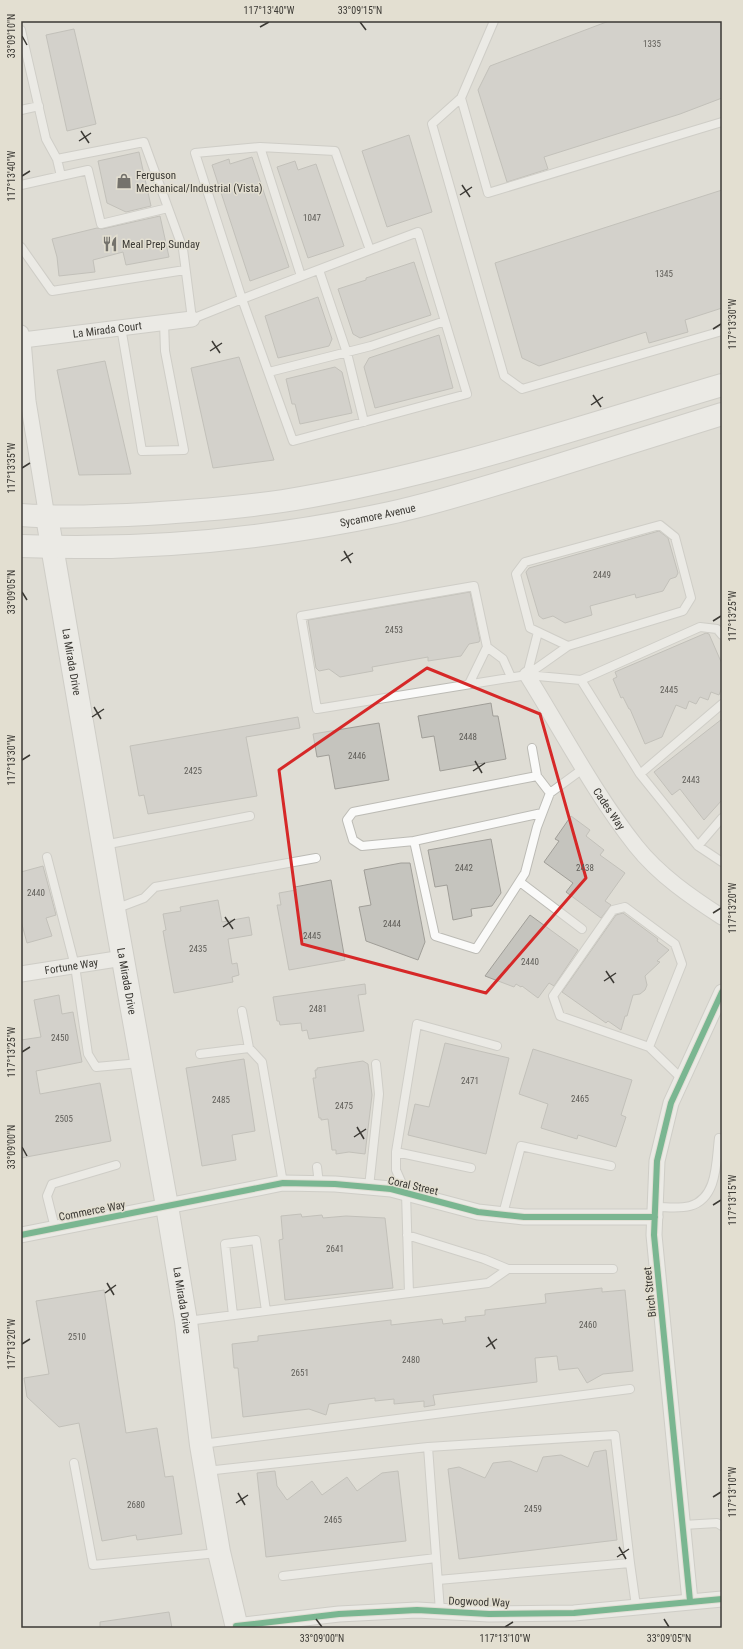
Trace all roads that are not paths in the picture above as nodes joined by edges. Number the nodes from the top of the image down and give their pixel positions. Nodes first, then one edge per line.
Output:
1 (494, 21) edge
2 (21, 30) edge
3 (461, 98) junction
4 (39, 106) junction
5 (21, 110) edge
6 (722, 122) edge
7 (260, 147) junction
8 (57, 159) junction
9 (61, 176) junction
10 (21, 185) edge
11 (168, 208) junction
12 (21, 247) edge
13 (370, 250) junction
14 (185, 270) junction
15 (319, 270) junction
16 (301, 276) junction
17 (242, 299) junction
18 (192, 319) junction
19 (445, 321) junction
20 (164, 322) junction
21 (121, 327) junction
22 (722, 331) edge
23 (22, 338) edge
24 (347, 353) junction
25 (268, 372) junction
26 (722, 385) edge
27 (722, 414) edge
28 (364, 422) junction
29 (21, 515) edge
30 (47, 517) junction
31 (21, 546) edge
32 (52, 548) junction
33 (538, 632) junction
34 (722, 635) edge
35 (568, 646) junction
36 (487, 647) junction
37 (527, 675) junction
38 (511, 677) junction
39 (581, 680) junction
40 (469, 684) junction
41 (722, 704) edge
42 (532, 748) dead end
43 (584, 768) junction
44 (640, 774) junction
45 (537, 776) junction
46 (550, 793) junction
47 (542, 813) junction
48 (250, 816) dead end
49 (722, 818) edge
50 (414, 841) junction
51 (103, 846) junction
52 (698, 846) junction
53 (47, 857) dead end
54 (316, 858) dead end
55 (722, 862) edge
56 (520, 882) junction
57 (114, 909) junction
58 (722, 917) edge
59 (582, 929) dead end
60 (123, 958) junction
61 (75, 966) junction
62 (21, 974) edge
63 (722, 992) edge
64 (242, 1011) dead end
65 (497, 1046) dead end
66 (649, 1047) junction
67 (249, 1048) junction
68 (200, 1054) dead end
69 (141, 1062) junction
70 (376, 1064) dead end
71 (682, 1079) junction
72 (719, 1138) dead end
73 (396, 1152) junction
74 (116, 1165) dead end
75 (611, 1166) dead end
76 (317, 1167) dead end
77 (472, 1168) dead end
78 (283, 1183) junction
79 (319, 1184) junction
80 (369, 1187) junction
81 (406, 1193) junction
82 (167, 1206) junction
83 (655, 1212) junction
84 (503, 1214) junction
85 (55, 1228) junction
86 (21, 1235) edge
87 (407, 1235) junction
88 (508, 1269) junction
89 (613, 1269) dead end
90 (409, 1293) junction
91 (266, 1311) junction
92 (233, 1315) junction
93 (186, 1321) junction
94 (630, 1389) dead end
95 (201, 1444) junction
96 (428, 1447) junction
97 (74, 1463) dead end
98 (206, 1471) junction
99 (683, 1525) junction
100 (722, 1526) edge
101 (219, 1552) junction
102 (436, 1558) junction
103 (630, 1563) junction
104 (283, 1576) dead end
105 (438, 1580) junction
106 (722, 1599) edge
107 (690, 1601) junction
108 (636, 1606) junction
109 (440, 1611) junction
110 (236, 1627) edge

1 - 3 lane
2 - 4 lane
3 - 6 lane
3 - 22 lane
4 - 5 lane
4 - 8 lane
7 - 13 lane
7 - 16 lane
7 - 17 lane
8 - 9 lane
8 - 11 lane
9 - 10 lane
9 - 11 lane
11 - 14 lane
12 - 14 lane
13 - 15 lane
13 - 19 lane
14 - 18 lane
15 - 16 lane
15 - 24 lane
16 - 17 lane
17 - 18 lane
17 - 25 lane
18 - 20 street, La Mirada Court
19 - 24 lane
19 - 28 lane
20 - 21 street, La Mirada Court
20 - 21 lane
21 - 23 street, La Mirada Court
23 - 30 street, La Mirada Drive
24 - 25 lane
24 - 28 lane
25 - 28 lane
26 - 30 main road
27 - 32 main road, Sycamore Avenue
29 - 30 main road
30 - 32 main road, La Mirada Drive
31 - 32 main road, Sycamore Avenue
32 - 51 main road, La Mirada Drive
33 - 35 lane
33 - 35 lane
33 - 37 lane
34 - 39 lane
35 - 37 lane
36 - 38 lane
36 - 40 lane
36 - 40 lane
37 - 38 lane
37 - 39 lane
37 - 43 street, Cades Way
38 - 40 lane
39 - 44 lane
41 - 44 lane
42 - 45 lane
43 - 46 lane
43 - 58 street, Cades Way
44 - 52 lane
45 - 46 lane
45 - 50 lane
46 - 47 lane
47 - 50 lane
47 - 56 lane
48 - 51 lane
49 - 52 lane
50 - 56 lane
51 - 57 main road, La Mirada Drive
52 - 55 lane
53 - 61 lane
54 - 57 lane
56 - 59 lane
57 - 60 main road, La Mirada Drive
60 - 61 street, Fortune Way
60 - 69 main road, La Mirada Drive
61 - 62 street, Fortune Way
61 - 69 lane
63 - 71 street, Birch Street
64 - 67 lane
65 - 73 lane
66 - 66 lane
66 - 71 lane
67 - 68 lane
67 - 78 lane
69 - 82 main road, La Mirada Drive
70 - 80 lane
71 - 83 street, Birch Street
72 - 83 lane
73 - 77 lane
73 - 81 lane
74 - 85 lane
75 - 84 lane
76 - 79 lane
78 - 79 street, Coral Street
78 - 82 street, Coral Street
79 - 80 street, Coral Street
80 - 81 street, Coral Street
81 - 84 street, Coral Street
81 - 87 lane
82 - 85 street, Commerce Way
82 - 93 main road, La Mirada Drive
83 - 84 street, Coral Street
83 - 99 street, Birch Street
85 - 86 street, Commerce Way
87 - 88 lane
87 - 90 lane
88 - 89 lane
88 - 90 lane
90 - 91 lane
91 - 92 lane
91 - 92 lane
92 - 93 lane
93 - 95 main road, La Mirada Drive
94 - 95 lane
95 - 98 main road, La Mirada Drive
96 - 98 lane
96 - 102 lane
96 - 103 lane
97 - 101 lane
98 - 101 main road, La Mirada Drive
99 - 100 lane
99 - 107 street, Birch Street
101 - 110 main road, La Mirada Drive
102 - 104 lane
102 - 105 lane
103 - 105 lane
103 - 108 lane
105 - 109 lane
106 - 107 street, Dogwood Way
107 - 108 street, Dogwood Way
108 - 109 street, Dogwood Way
109 - 110 street, Dogwood Way

